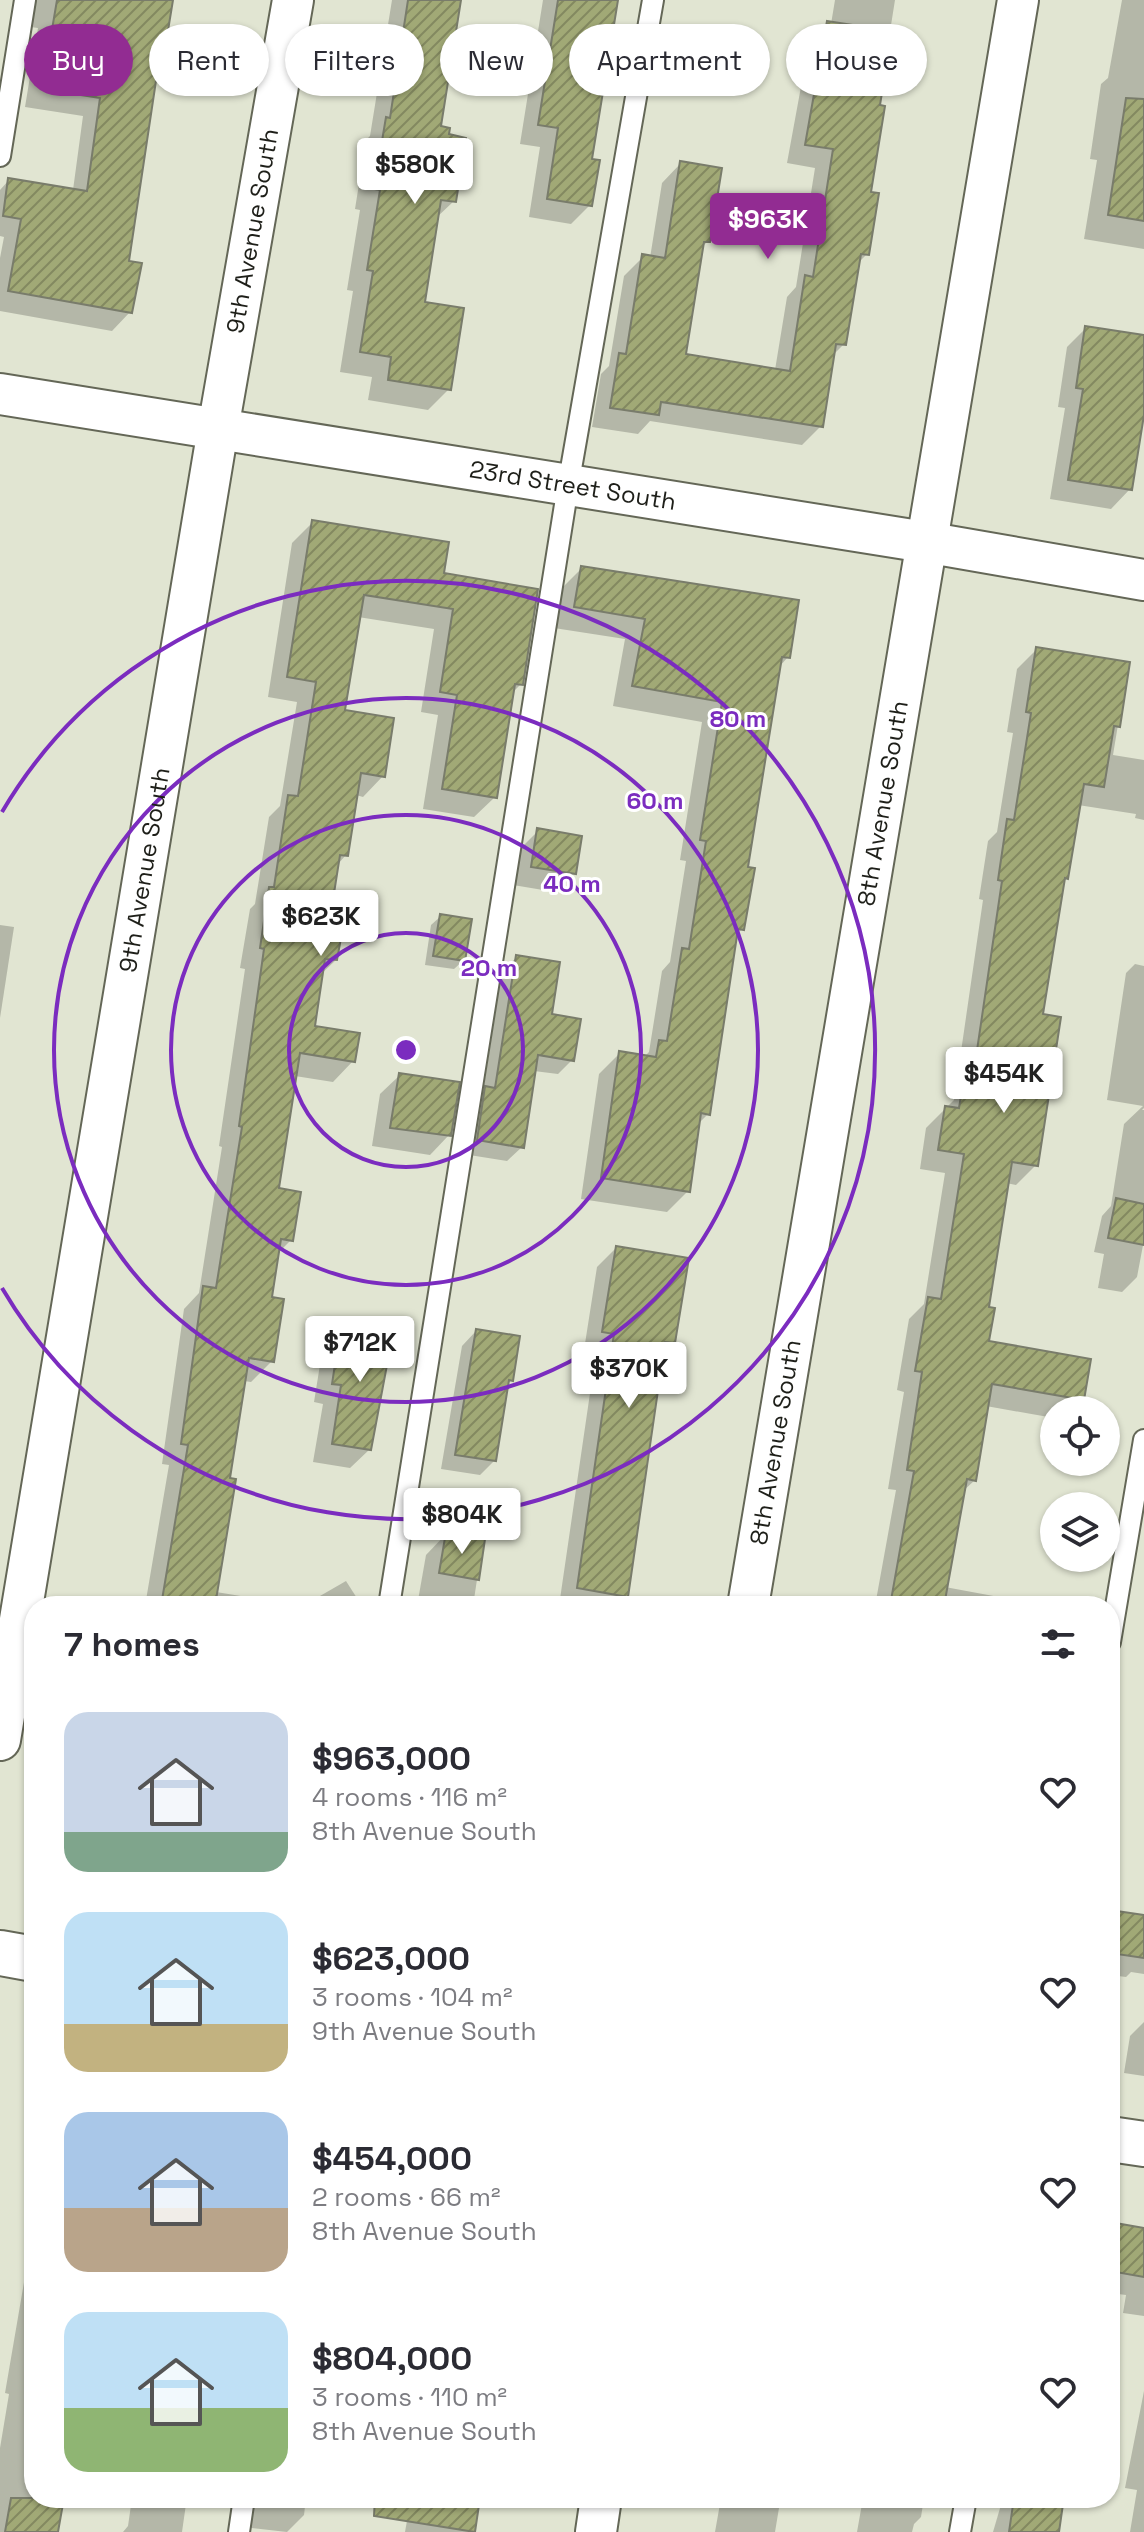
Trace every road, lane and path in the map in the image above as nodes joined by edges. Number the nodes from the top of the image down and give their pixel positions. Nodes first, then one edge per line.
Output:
1 (25, 0) edge
2 (293, 0) edge
3 (653, 0) edge
4 (1018, 0) edge
5 (0, 156) edge
6 (0, 394) edge
7 (218, 429) junction
8 (568, 486) junction
9 (925, 542) junction
10 (1144, 580) edge
11 (1144, 1440) edge
12 (391, 1596) edge
13 (750, 1596) edge
14 (1118, 1596) edge
15 (0, 1740) edge
16 (0, 1953) edge
17 (24, 1957) edge
18 (1120, 2140) edge
19 (1144, 2144) edge
20 (243, 2508) edge
21 (600, 2508) edge
22 (964, 2508) edge
23 (239, 2532) edge
24 (596, 2532) edge
25 (960, 2532) edge

1 - 5 lane
2 - 7 street, 9th Avenue South
3 - 8 lane
4 - 9 street, 8th Avenue South
6 - 7 street, 23rd Street South
7 - 8 street, 23rd Street South
7 - 15 street, 9th Avenue South
8 - 9 street, 23rd Street South
8 - 12 lane
9 - 10 street, 23rd Street South
9 - 13 street, 8th Avenue South
11 - 14 lane
16 - 17 street
18 - 19 street
20 - 23 lane
21 - 24 street
22 - 25 lane

